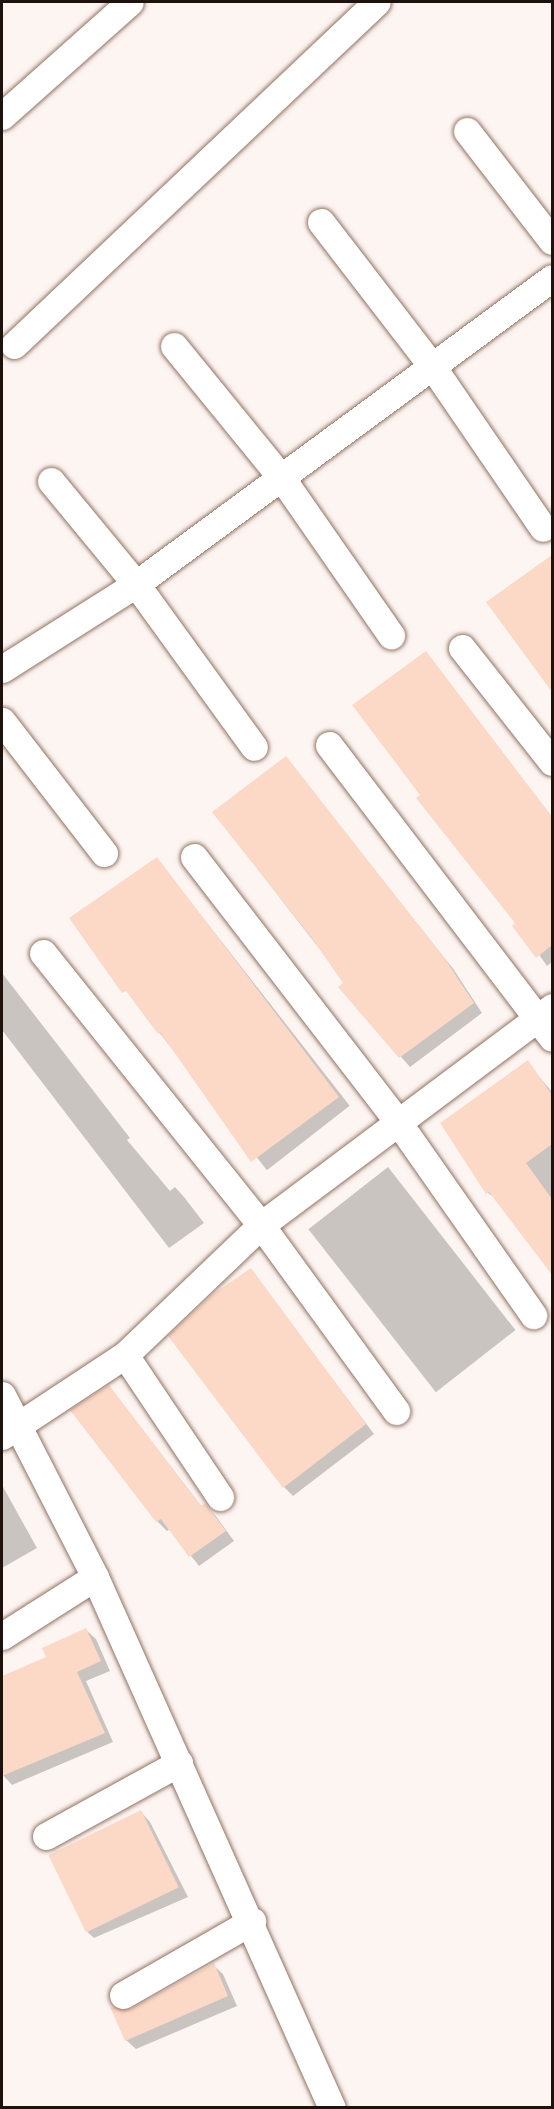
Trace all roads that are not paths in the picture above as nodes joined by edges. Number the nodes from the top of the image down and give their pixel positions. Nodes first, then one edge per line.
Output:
1 (130, 2) edge
2 (377, 2) edge
3 (2, 116) edge
4 (467, 131) dead end
5 (321, 222) dead end
6 (552, 241) edge
7 (552, 278) edge
8 (14, 345) dead end
9 (174, 346) dead end
10 (432, 366) junction
11 (281, 477) junction
12 (51, 481) dead end
13 (543, 528) dead end
14 (136, 584) junction
15 (391, 635) dead end
16 (462, 648) dead end
17 (2, 669) edge
18 (2, 721) edge
19 (329, 745) dead end
20 (254, 747) dead end
21 (552, 762) edge
22 (104, 853) dead end
23 (194, 857) dead end
24 (43, 953) dead end
25 (548, 1021) edge
26 (398, 1122) junction
27 (261, 1225) junction
28 (533, 1315) dead end
29 (125, 1355) junction
30 (2, 1395) edge
31 (396, 1412) dead end
32 (11, 1431) edge
33 (220, 1497) dead end
34 (96, 1577) junction
35 (2, 1636) edge
36 (179, 1763) junction
37 (46, 1836) dead end
38 (252, 1921) junction
39 (123, 1995) dead end
40 (332, 2108) edge

1 - 3 street
2 - 8 street
4 - 6 street
5 - 10 street
7 - 10 street
9 - 11 street
10 - 11 street
10 - 13 street
11 - 14 street
11 - 15 street
12 - 14 street
14 - 17 street
14 - 20 street
16 - 21 street
18 - 22 street
19 - 25 street
23 - 26 street
24 - 27 street
25 - 26 street
26 - 27 street
26 - 28 street
27 - 29 street
27 - 31 street
29 - 32 street
29 - 33 street
30 - 32 street
32 - 34 street
34 - 35 street
34 - 36 street
36 - 37 street
36 - 38 street
38 - 39 street
38 - 40 street

